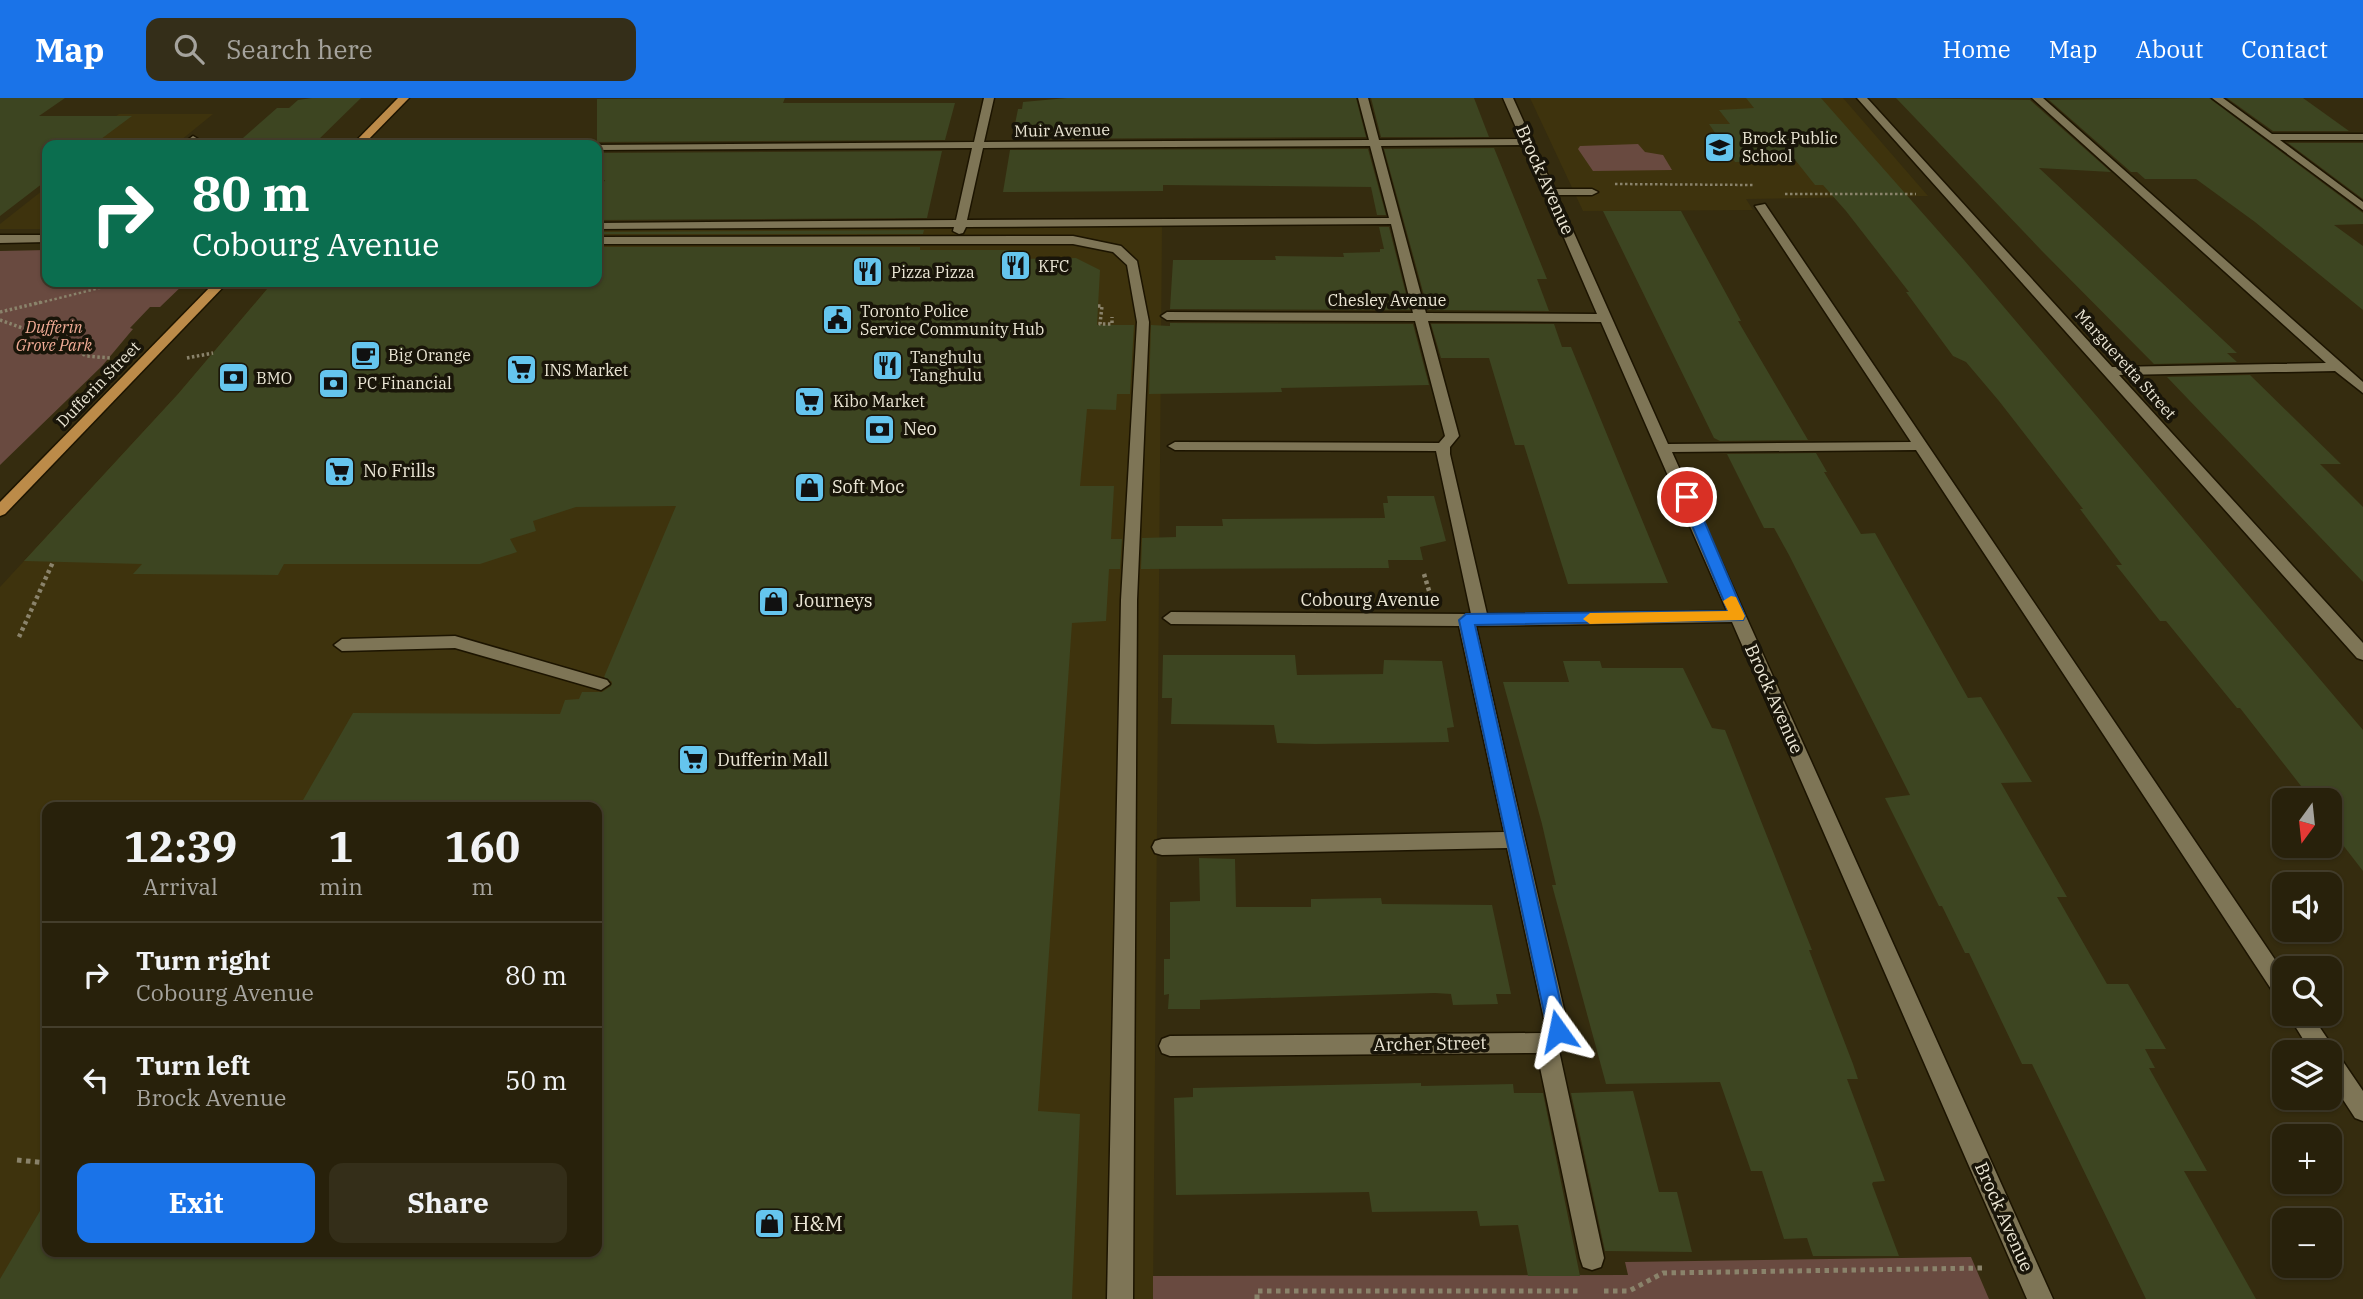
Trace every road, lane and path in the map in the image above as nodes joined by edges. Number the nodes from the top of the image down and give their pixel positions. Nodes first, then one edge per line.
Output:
1 (404, 98) edge
2 (989, 98) edge
3 (1363, 98) edge
4 (1508, 98) edge
5 (1862, 98) edge
6 (2037, 98) edge
7 (2217, 98) edge
8 (2270, 137) junction
9 (2363, 137) edge
10 (362, 140) edge
11 (1528, 142) junction
12 (1376, 143) junction
13 (978, 146) junction
14 (602, 147) edge
15 (1551, 192) junction
16 (1592, 192) dead end
17 (1761, 206) dead end
18 (2363, 207) edge
19 (1395, 221) junction
20 (961, 222) junction
21 (1060, 222) junction
22 (602, 226) edge
23 (0, 239) edge
24 (42, 239) edge
25 (958, 240) junction
26 (1058, 240) junction
27 (602, 241) edge
28 (103, 287) edge
29 (217, 287) edge
30 (1109, 306) dead end
31 (0, 312) edge
32 (1112, 314) dead end
33 (1167, 316) dead end
34 (1420, 317) junction
35 (1606, 318) junction
36 (0, 320) edge
37 (213, 353) dead end
38 (108, 358) dead end
39 (183, 359) dead end
40 (2339, 367) junction
41 (2108, 371) junction
42 (2363, 389) edge
43 (1175, 446) dead end
44 (1919, 446) junction
45 (1443, 447) junction
46 (1666, 448) junction
47 (0, 511) edge
48 (53, 562) dead end
49 (1424, 574) dead end
50 (1432, 600) dead end
51 (1738, 616) junction
52 (1171, 618) dead end
53 (1473, 620) junction
54 (19, 637) dead end
55 (342, 645) dead end
56 (2363, 654) edge
57 (601, 684) dead end
58 (1516, 840) junction
59 (1162, 847) dead end
60 (2272, 973) edge
61 (1546, 1042) junction
62 (1170, 1046) dead end
63 (2342, 1078) edge
64 (2363, 1110) edge
65 (18, 1160) dead end
66 (42, 1162) edge
67 (1592, 1258) dead end
68 (1984, 1268) dead end
69 (1587, 1291) dead end
70 (1601, 1291) dead end
71 (1120, 1299) edge
72 (1258, 1299) edge
73 (2040, 1299) edge

1 - 10 main road
2 - 13 street
3 - 12 street
4 - 11 street, Brock Avenue
5 - 41 street, Margueretta Street
6 - 40 street
7 - 8 street
8 - 9 street
8 - 18 street
11 - 12 street, Muir Avenue
11 - 15 street, Brock Avenue
12 - 13 street, Muir Avenue
12 - 19 street
13 - 14 street, Muir Avenue
13 - 20 street
15 - 16 street
15 - 35 street, Brock Avenue
17 - 44 street
19 - 21 street
19 - 34 street
20 - 21 street
20 - 22 street
20 - 25 street
21 - 26 street
23 - 24 street
25 - 26 street
25 - 27 street
26 - 71 street
28 - 31 path
29 - 47 main road, Dufferin Street
30 - 32 path
33 - 34 street, Chesley Avenue
34 - 35 street, Chesley Avenue
34 - 45 street
35 - 46 street, Brock Avenue
36 - 38 path
37 - 39 path
40 - 41 street
40 - 42 street
41 - 56 street, Margueretta Street
43 - 45 street
44 - 46 street
44 - 60 street
45 - 53 street
46 - 51 street, Brock Avenue
48 - 54 path
49 - 50 path
51 - 53 street, Cobourg Avenue
51 - 73 street, Brock Avenue
52 - 53 street, Cobourg Avenue
53 - 58 street
55 - 57 street
58 - 59 street
58 - 61 street
61 - 62 street, Archer Street
61 - 67 street
63 - 64 street
65 - 66 path
68 - 70 path
69 - 72 path

